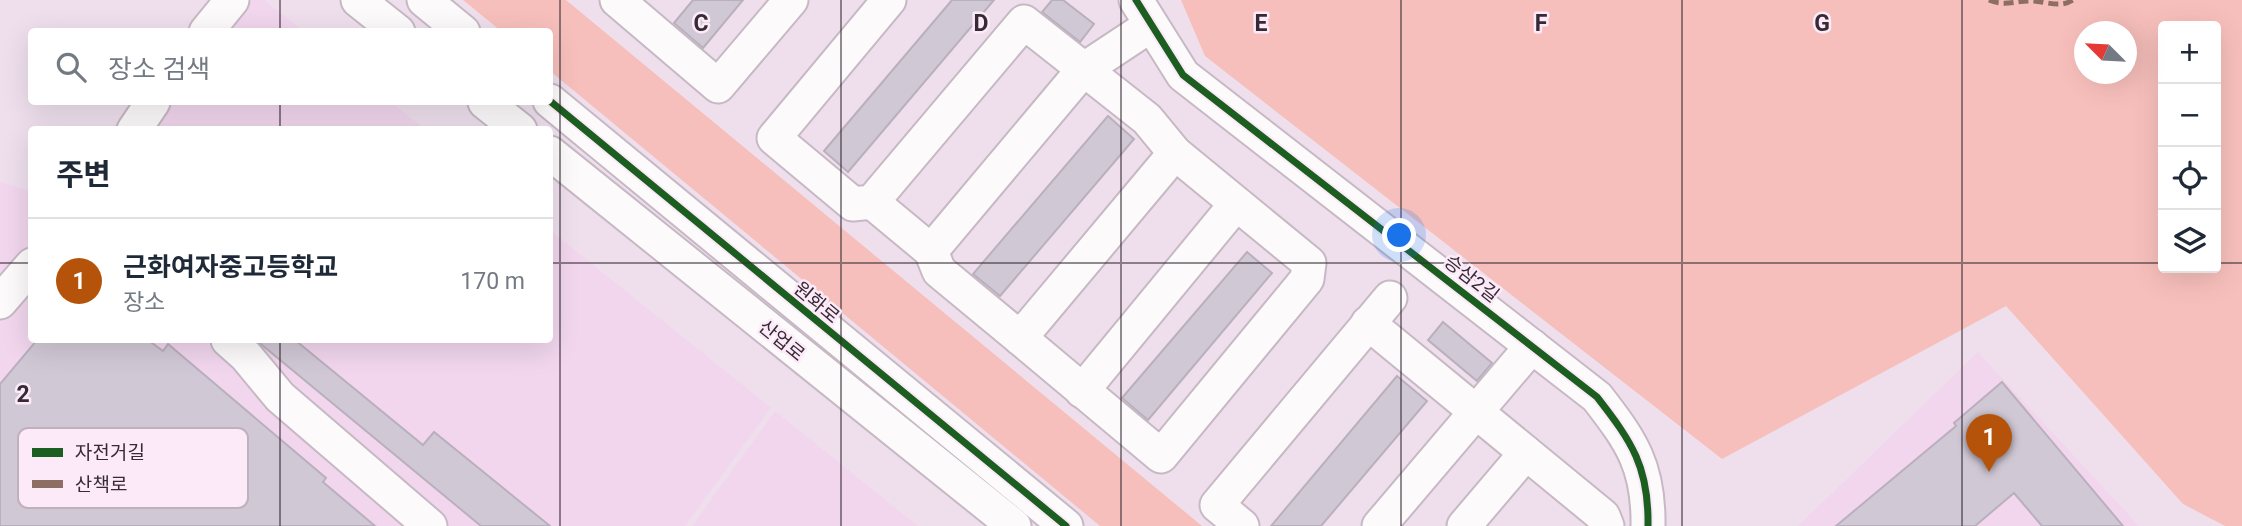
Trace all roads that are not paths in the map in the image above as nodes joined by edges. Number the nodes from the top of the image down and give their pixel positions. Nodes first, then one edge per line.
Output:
1 (232, 0) edge
2 (358, 0) edge
3 (424, 0) edge
4 (791, 0) edge
5 (889, 0) edge
6 (619, 1) edge
7 (1028, 11) edge
8 (1143, 12) edge
9 (209, 28) edge
10 (393, 28) edge
11 (458, 28) edge
12 (1083, 70) junction
13 (553, 103) edge
14 (151, 105) edge
15 (489, 105) edge
16 (137, 126) edge
17 (515, 126) edge
18 (1175, 153) junction
19 (553, 155) edge
20 (872, 202) junction
21 (1236, 204) junction
22 (931, 251) junction
23 (28, 270) edge
24 (1390, 298) dead end
25 (0, 302) edge
26 (1368, 323) junction
27 (1020, 338) junction
28 (231, 343) edge
29 (1532, 346) junction
30 (1082, 391) junction
31 (1476, 412) junction
32 (1526, 453) junction
33 (430, 526) edge
34 (1014, 526) edge
35 (1066, 526) edge
36 (1242, 526) edge
37 (1379, 526) edge
38 (1464, 526) edge
39 (1606, 526) edge
40 (1648, 526) edge

1 - 9 street
2 - 10 street
3 - 11 street
4 - 6 street
5 - 20 street
7 - 12 street
7 - 20 street
8 - 12 street
8 - 29 street, 승삼2길
12 - 18 street
12 - 22 street
13 - 35 street, 원화로
14 - 16 street
15 - 17 street
18 - 21 street
18 - 27 street
19 - 34 street, 산업로
20 - 22 street
21 - 30 street
21 - 30 street
22 - 27 street
23 - 25 street
24 - 26 street
26 - 31 street
26 - 36 street
27 - 30 street
28 - 33 street
29 - 31 street
29 - 40 street, 승삼2길
31 - 32 street
31 - 37 street
32 - 38 street
32 - 39 street

